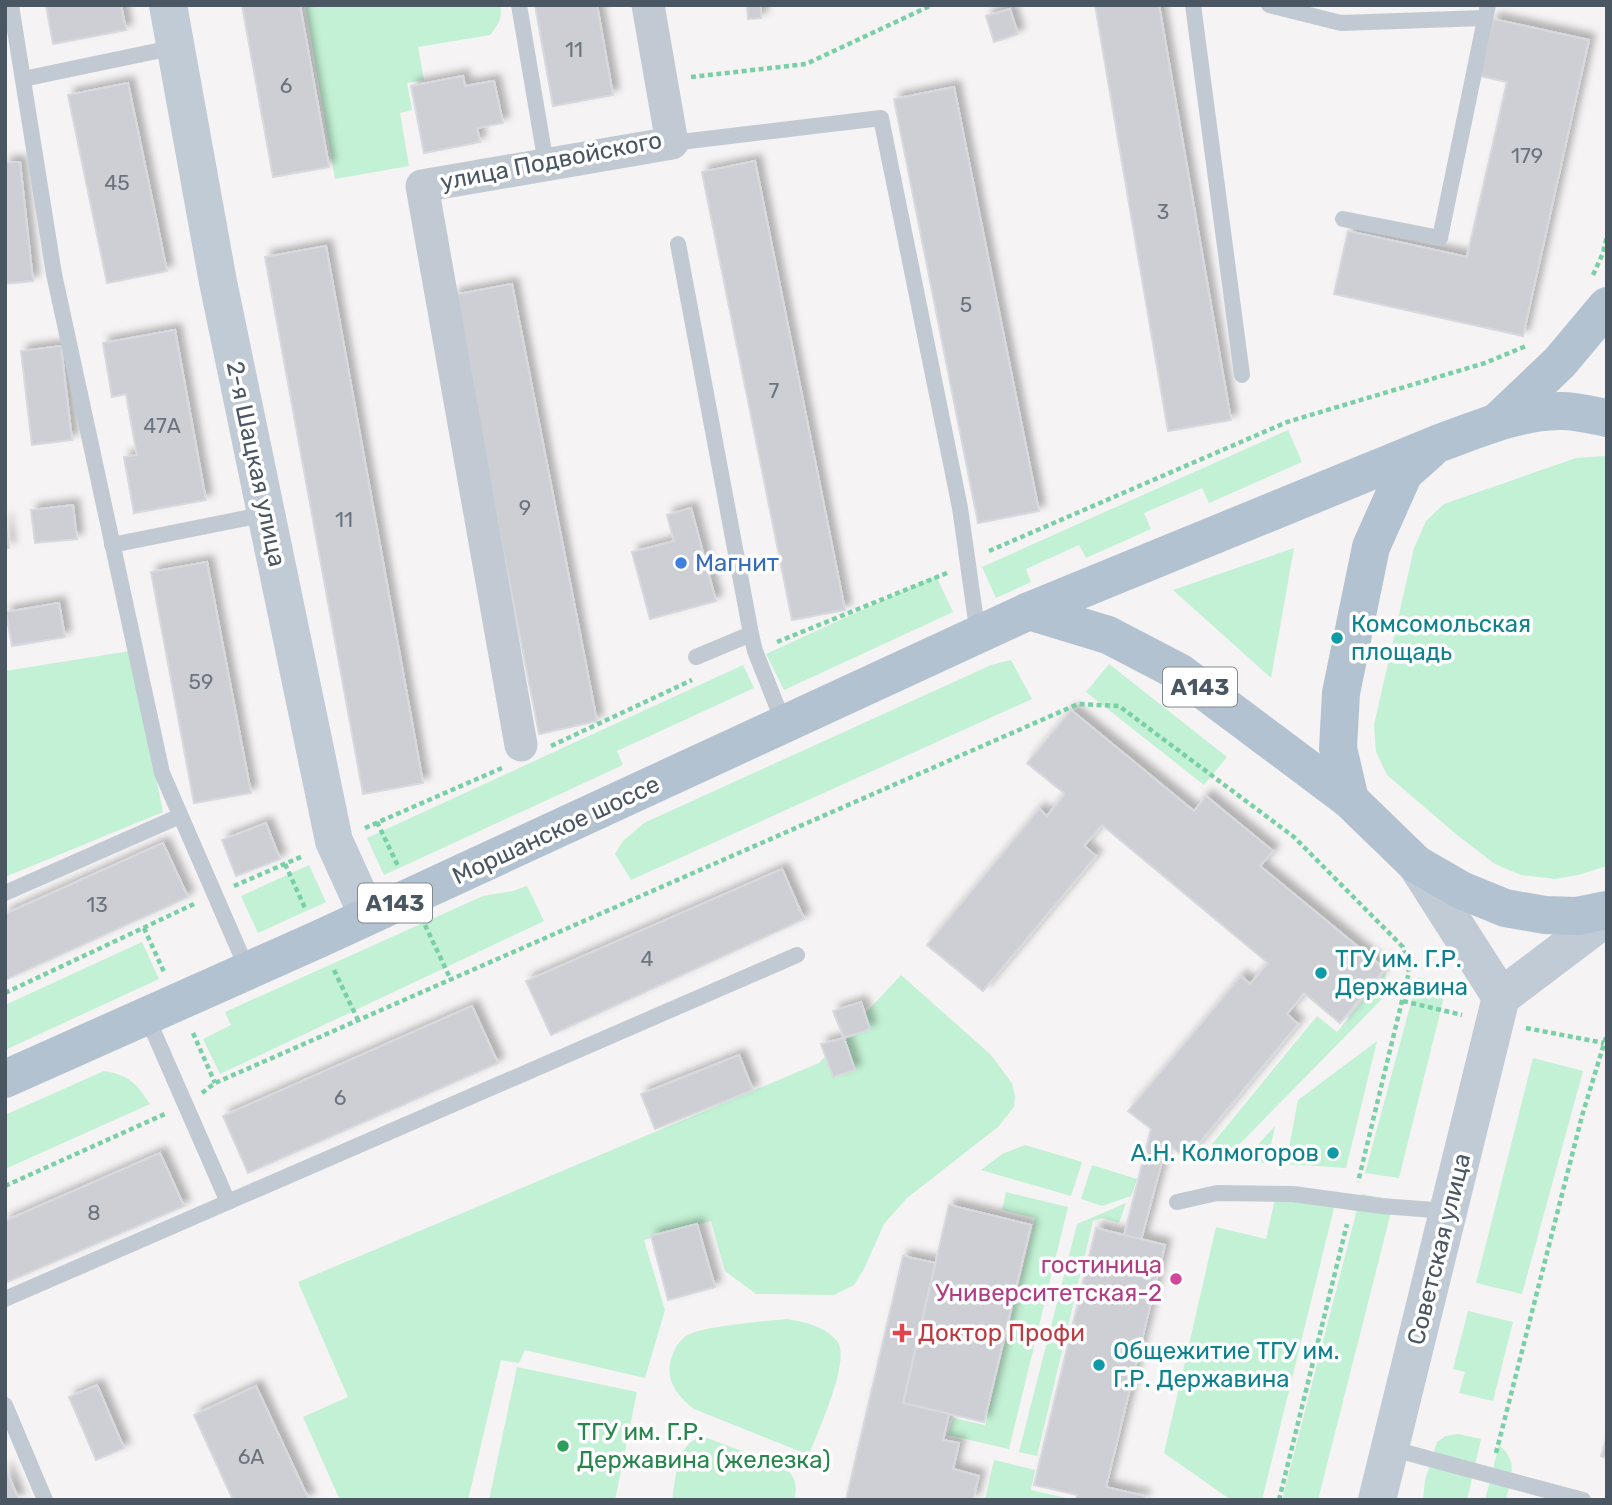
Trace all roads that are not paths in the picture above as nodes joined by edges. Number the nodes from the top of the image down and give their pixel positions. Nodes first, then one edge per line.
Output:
1 (11, 5) edge
2 (168, 5) edge
3 (519, 5) edge
4 (648, 5) edge
5 (1193, 5) edge
6 (1269, 5) edge
7 (1485, 12) edge
8 (176, 47) junction
9 (23, 79) junction
10 (672, 143) junction
11 (546, 164) junction
12 (1343, 219) dead end
13 (678, 244) dead end
14 (1597, 295) edge
15 (1242, 375) dead end
16 (1607, 418) edge
17 (1496, 423) junction
18 (1437, 443) junction
19 (266, 513) junction
20 (113, 545) junction
21 (1029, 611) junction
22 (751, 634) junction
23 (978, 635) junction
24 (696, 657) dead end
25 (784, 724) junction
26 (525, 753) road end
27 (1350, 800) junction
28 (180, 816) junction
29 (1416, 864) junction
30 (5, 893) edge
31 (1607, 910) edge
32 (368, 916) junction
33 (1607, 917) edge
34 (797, 955) dead end
35 (248, 971) junction
36 (1501, 998) junction
37 (147, 1017) junction
38 (5, 1079) edge
39 (228, 1202) junction
40 (1177, 1202) dead end
41 (1448, 1211) junction
42 (5, 1299) edge
43 (5, 1405) edge
44 (1390, 1448) junction
45 (45, 1500) edge
46 (1377, 1500) edge
47 (1583, 1500) edge

1 - 9 lane
2 - 8 street, 2-я Шацкая улица
3 - 11 lane
4 - 10 street, улица Подвойского
5 - 15 lane
6 - 7 lane
7 - 12 lane
8 - 9 lane
8 - 19 street, 2-я Шацкая улица
9 - 20 lane
10 - 11 street, улица Подвойского
10 - 23 lane
11 - 26 street, улица Подвойского
13 - 22 lane
14 - 17 main road
16 - 17 main road, Моршанское шоссе
17 - 18 main road, Моршанское шоссе
18 - 21 main road, Моршанское шоссе
18 - 27 main road
19 - 20 lane
19 - 32 street, 2-я Шацкая улица
20 - 28 lane
21 - 23 main road, Моршанское шоссе / А143
21 - 27 main road, А143
22 - 24 lane
22 - 25 lane
23 - 25 main road, Моршанское шоссе / А143
25 - 32 main road, Моршанское шоссе / А143
27 - 29 main road
28 - 30 lane
28 - 35 lane
29 - 31 main road
29 - 36 street
32 - 35 main road, Моршанское шоссе / А143
33 - 36 street
34 - 39 lane
35 - 37 main road, Моршанское шоссе / А143
36 - 41 street, Советская улица
37 - 38 main road, Моршанское шоссе / А143
37 - 39 lane
39 - 42 lane
40 - 41 lane
41 - 44 street, Советская улица
43 - 45 lane
44 - 46 street, Советская улица
44 - 47 lane

